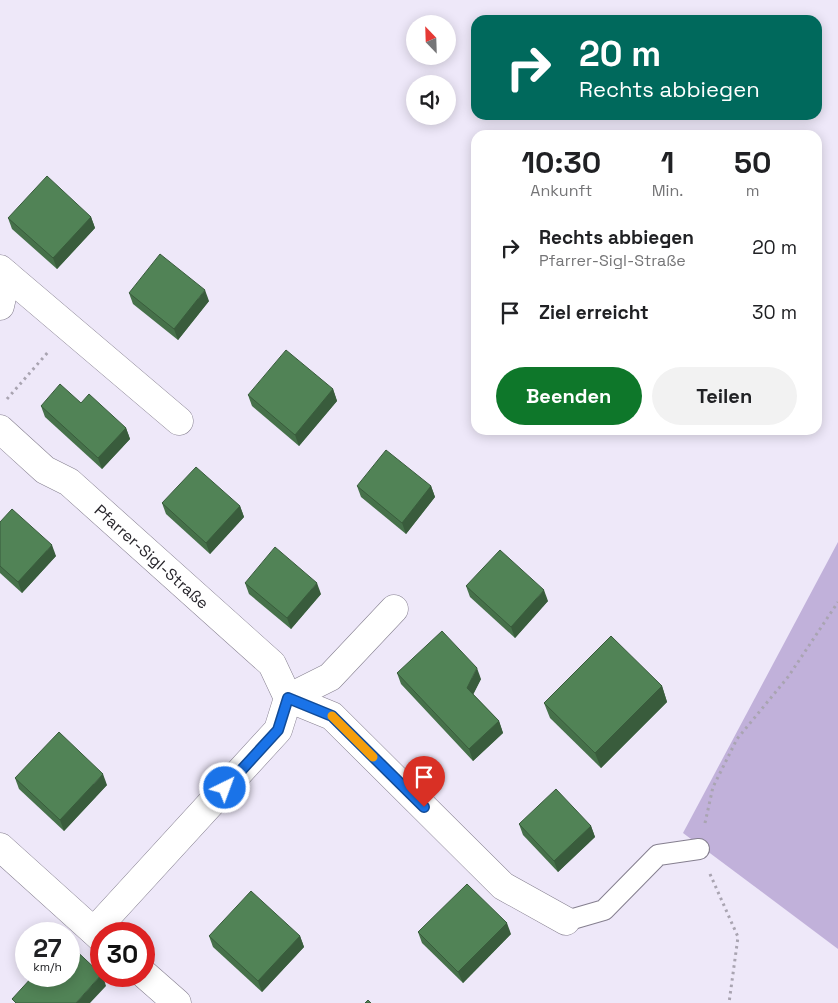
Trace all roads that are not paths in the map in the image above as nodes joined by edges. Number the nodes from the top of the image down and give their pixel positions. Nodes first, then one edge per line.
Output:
1 (4, 272) edge
2 (0, 306) edge
3 (179, 421) dead end
4 (0, 429) edge
5 (394, 609) dead end
6 (288, 698) junction
7 (699, 849) road end
8 (5, 860) edge
9 (566, 921) joint
10 (109, 922) edge
11 (90, 929) edge
12 (155, 984) edge
13 (177, 1003) edge

1 - 2 street
1 - 3 street
4 - 6 street, Pfarrer-Sigl-Straße
5 - 6 street
6 - 9 street
6 - 10 street
7 - 9 lane
8 - 11 street
12 - 13 street

